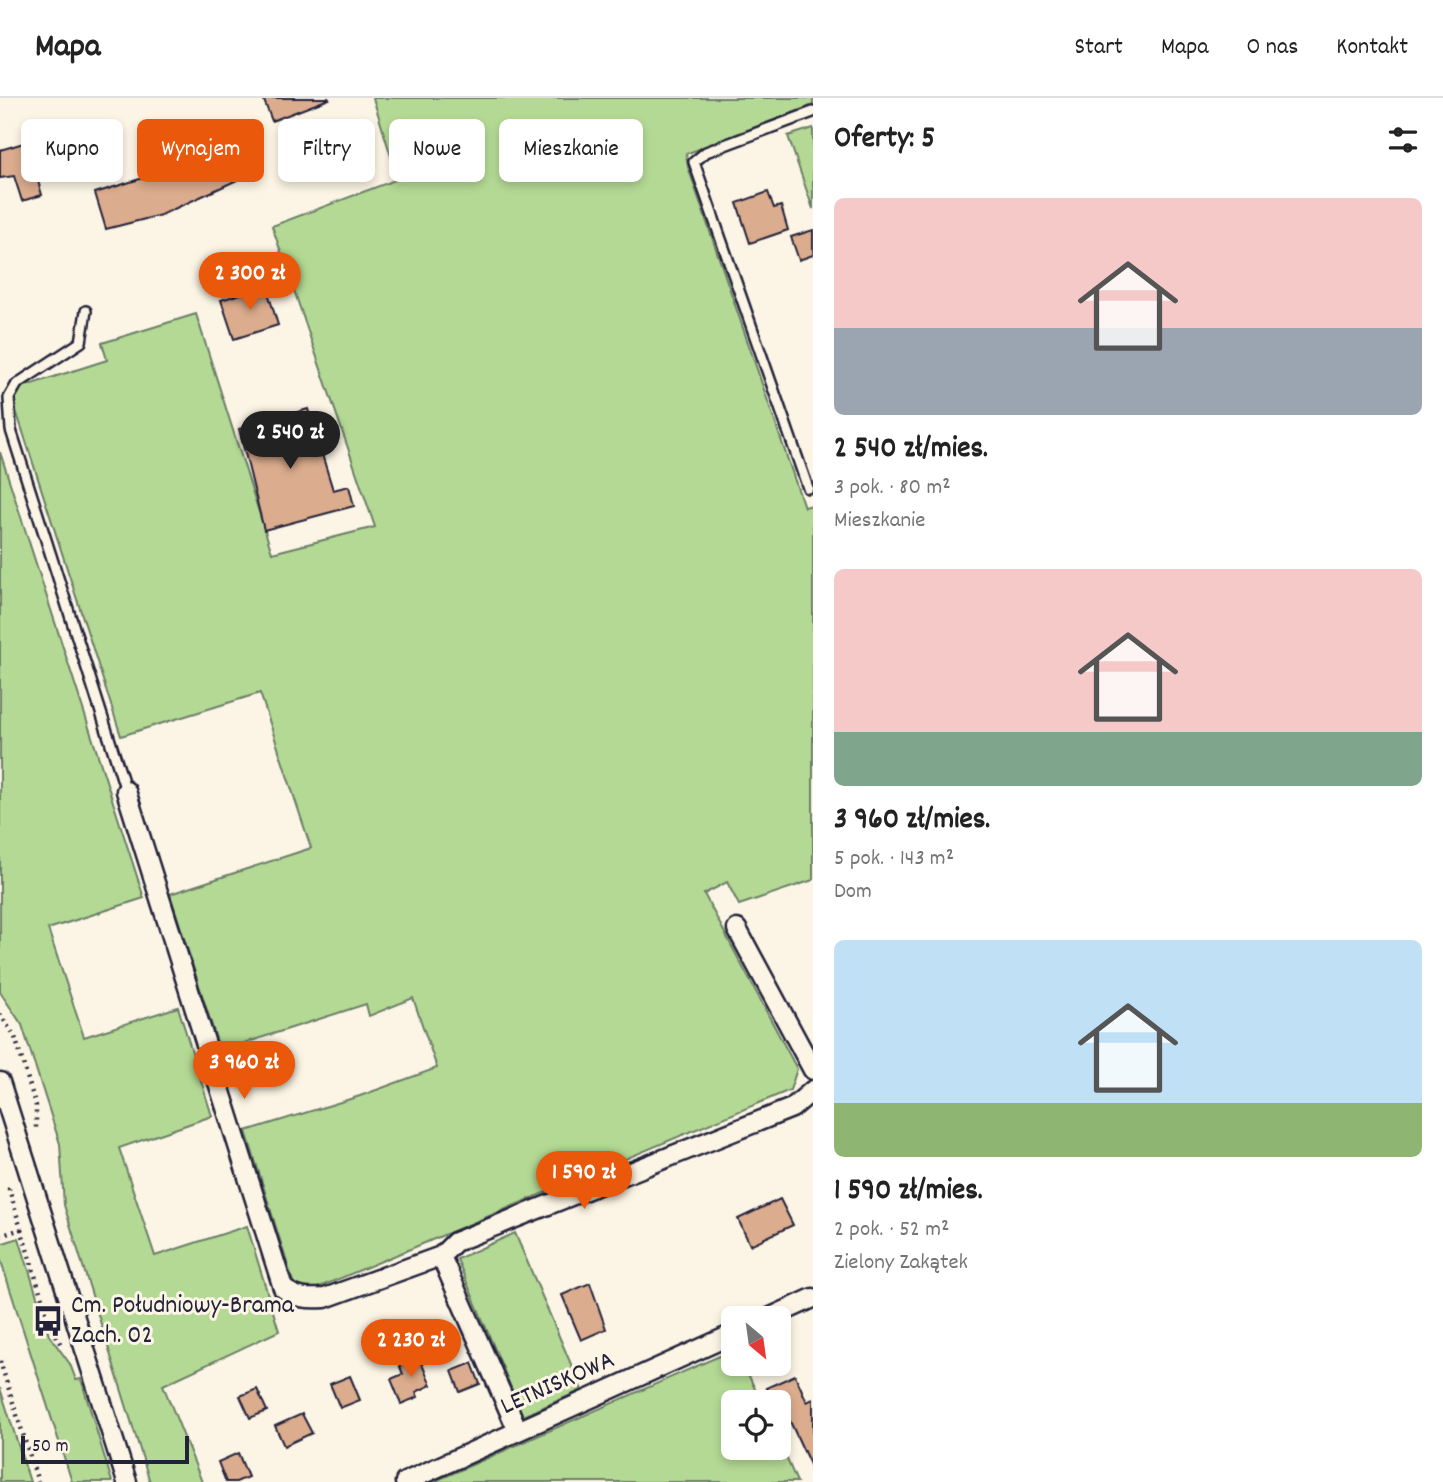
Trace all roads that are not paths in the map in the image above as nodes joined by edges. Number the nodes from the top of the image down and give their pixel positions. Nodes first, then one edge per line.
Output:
1 (813, 112) edge
2 (86, 311) dead end
3 (808, 488) dead end
4 (126, 791) joint
5 (737, 929) dead end
6 (813, 1070) edge
7 (0, 1082) edge
8 (813, 1090) edge
9 (441, 1256) junction
10 (813, 1298) edge
11 (791, 1308) edge
12 (721, 1339) edge
13 (518, 1431) junction
14 (127, 1482) edge
15 (405, 1482) edge

1 - 3 lane
2 - 4 lane
4 - 9 street
5 - 6 street
7 - 14 street
8 - 9 street
9 - 13 street
10 - 11 street
12 - 13 street, LETNISKOWA
13 - 15 street, LETNISKOWA

